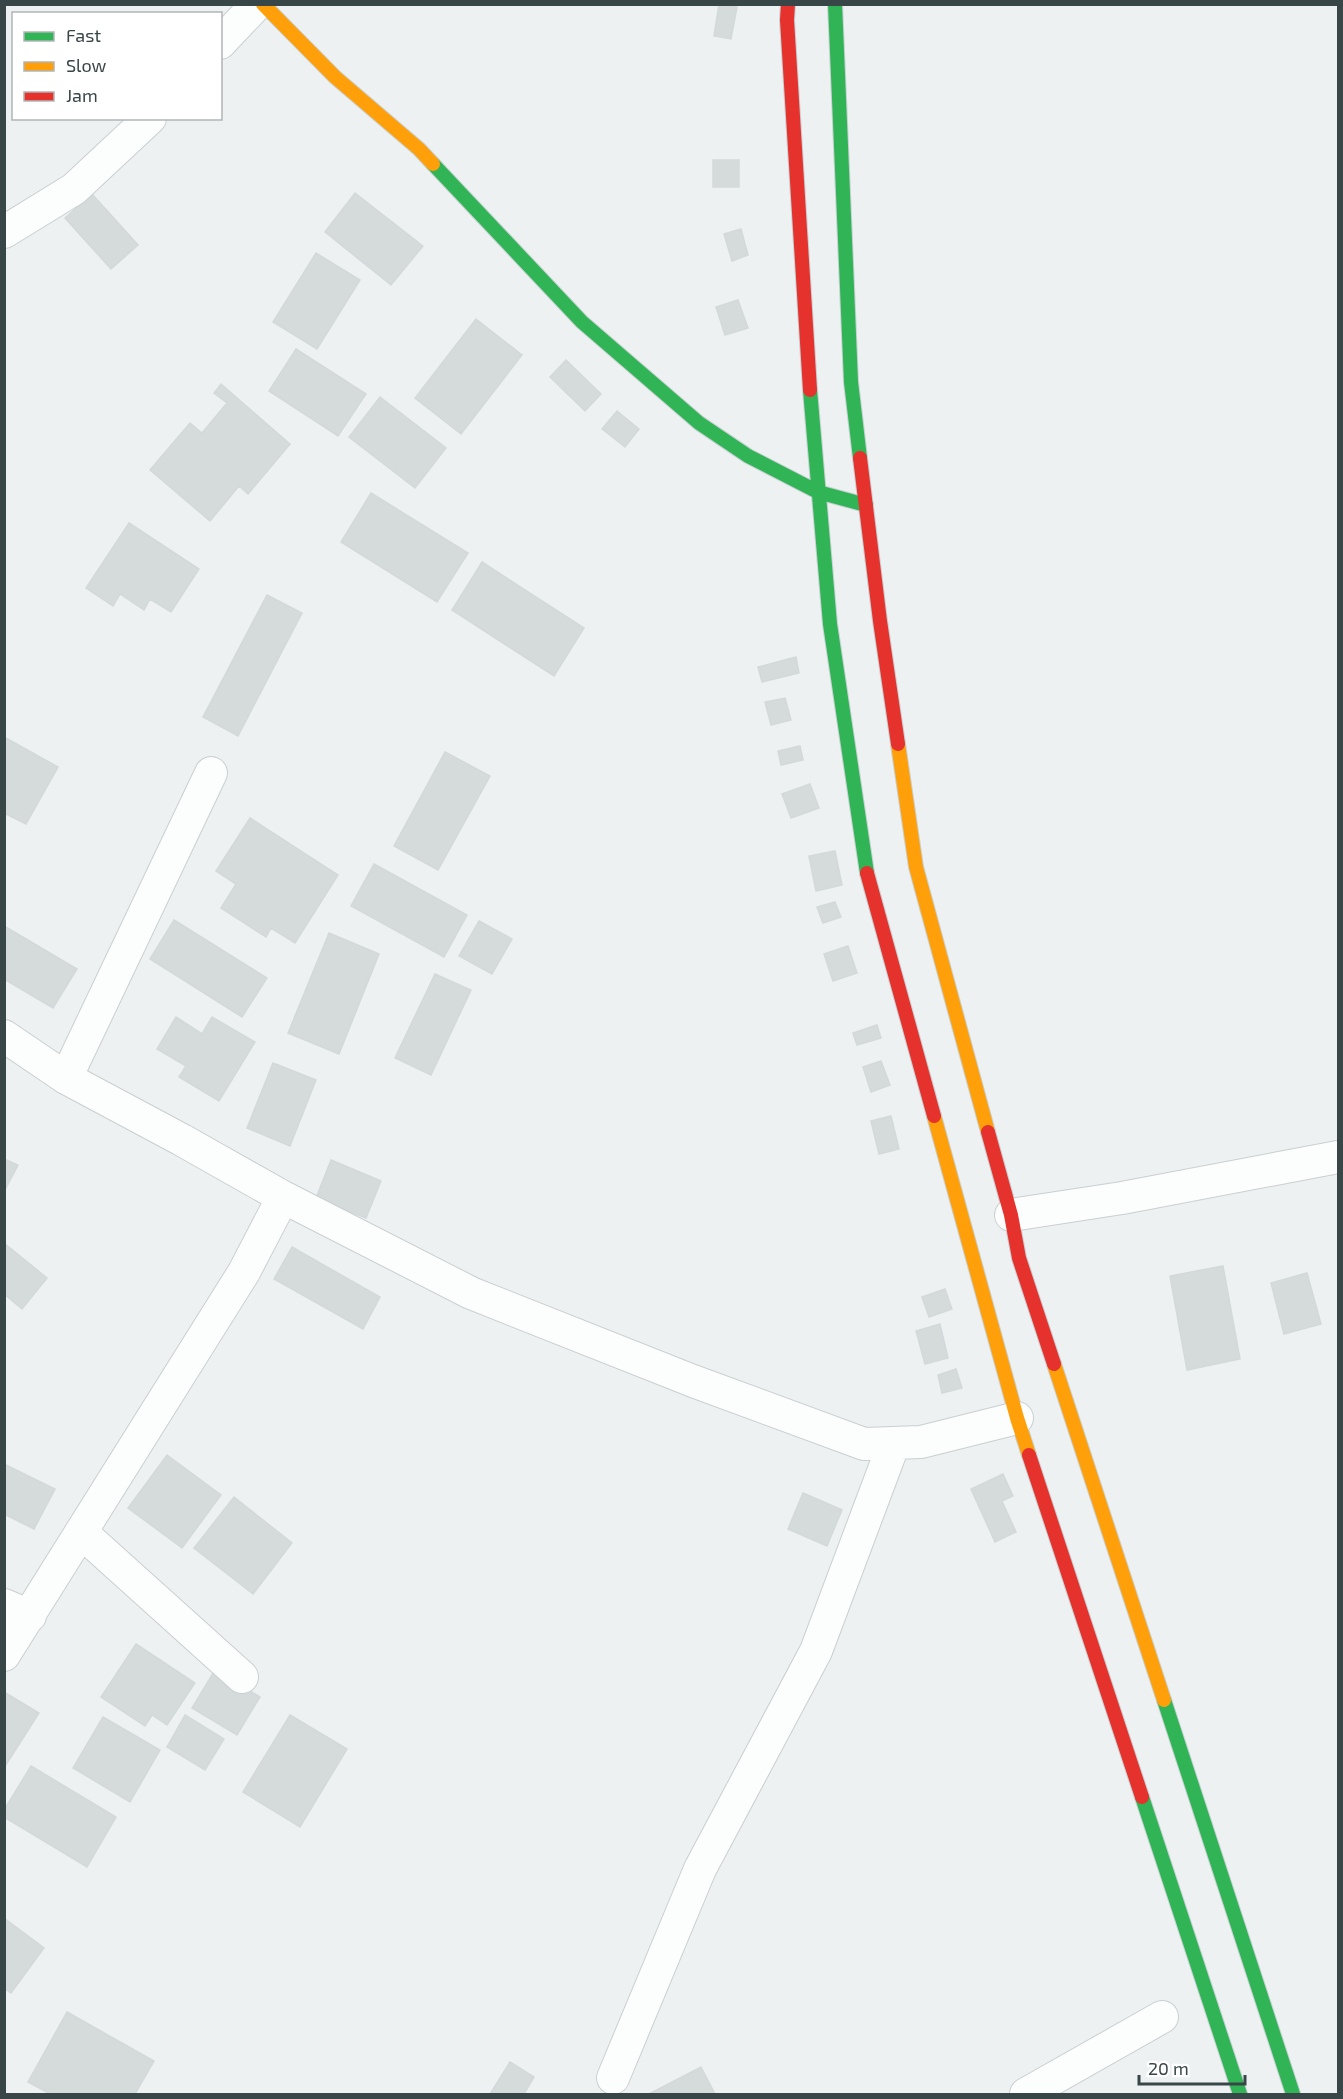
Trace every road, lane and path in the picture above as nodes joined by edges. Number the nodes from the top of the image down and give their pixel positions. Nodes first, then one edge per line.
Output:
1 (257, 4) edge
2 (263, 4) edge
3 (788, 4) edge
4 (835, 4) edge
5 (222, 41) edge
6 (148, 120) edge
7 (4, 232) edge
8 (818, 492) junction
9 (866, 505) junction
10 (211, 773) dead end
11 (4, 1036) edge
12 (66, 1078) junction
13 (1338, 1157) edge
14 (283, 1197) junction
15 (1011, 1215) junction
16 (1017, 1418) junction
17 (894, 1443) junction
18 (81, 1532) junction
19 (17, 1610) edge
20 (4, 1655) edge
21 (242, 1677) dead end
22 (1162, 2017) dead end
23 (613, 2078) dead end
24 (1026, 2094) edge
25 (1240, 2094) edge
26 (1293, 2094) edge

1 - 5 street
2 - 8 main road
3 - 8 main road
4 - 9 main road
6 - 7 street
8 - 9 main road
8 - 16 main road
9 - 15 main road
10 - 12 street
11 - 12 street
12 - 14 street
13 - 15 street
14 - 17 street
14 - 18 street
15 - 26 main road
16 - 17 street
16 - 25 main road
17 - 23 street
18 - 19 street
18 - 21 street
19 - 20 street
22 - 24 street

